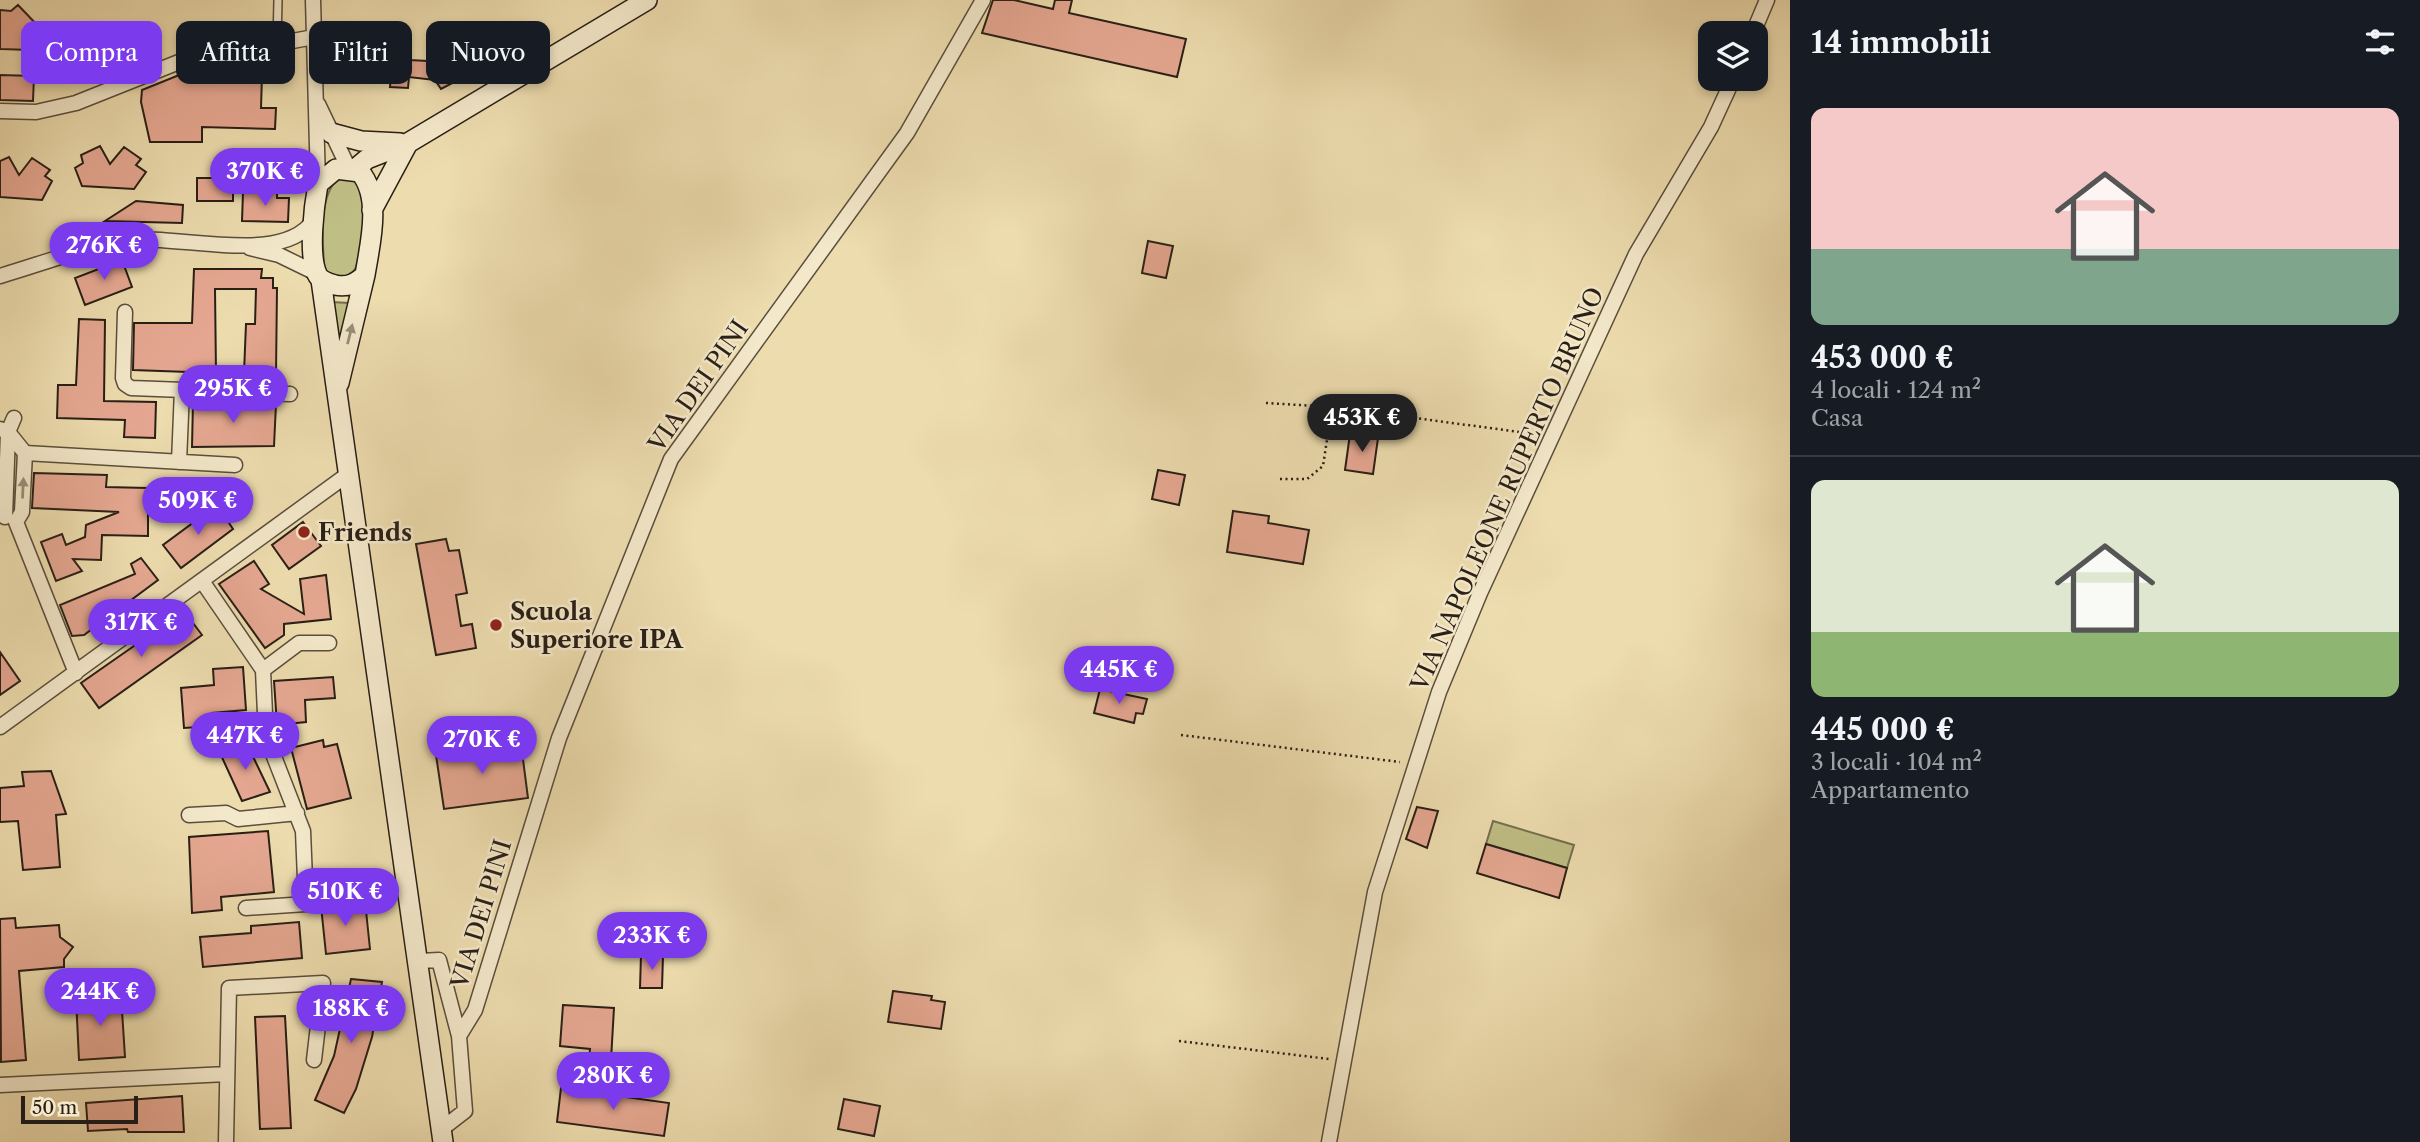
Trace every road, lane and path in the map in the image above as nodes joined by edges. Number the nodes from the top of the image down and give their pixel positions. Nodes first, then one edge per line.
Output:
1 (278, 0) edge
2 (313, 0) edge
3 (647, 0) edge
4 (983, 0) edge
5 (1767, 0) edge
6 (278, 21) edge
7 (314, 21) edge
8 (1758, 21) edge
9 (176, 63) edge
10 (314, 84) edge
11 (1728, 91) edge
12 (314, 93) junction
13 (0, 111) edge
14 (331, 133) junction
15 (408, 143) junction
16 (352, 169) junction
17 (318, 184) junction
18 (372, 210) junction
19 (314, 220) junction
20 (238, 245) junction
21 (365, 275) junction
22 (0, 276) edge
23 (319, 276) junction
24 (125, 312) dead end
25 (181, 390) junction
26 (290, 394) dead end
27 (336, 394) junction
28 (1266, 403) dead end
29 (1332, 407) junction
30 (7, 426) edge
31 (1553, 436) junction
32 (24, 453) junction
33 (180, 461) junction
34 (234, 465) dead end
35 (347, 475) junction
36 (1280, 479) dead end
37 (7, 519) edge
38 (202, 581) junction
39 (328, 643) dead end
40 (263, 670) junction
41 (76, 673) junction
42 (0, 727) edge
43 (1181, 735) dead end
44 (1414, 764) junction
45 (297, 813) junction
46 (189, 815) dead end
47 (246, 908) dead end
48 (420, 961) junction
49 (459, 1036) junction
50 (1179, 1041) dead end
51 (314, 1060) dead end
52 (1343, 1061) junction
53 (226, 1074) junction
54 (0, 1085) edge
55 (443, 1135) edge
56 (226, 1142) edge
57 (1329, 1142) edge

1 - 6 lane
2 - 7 street
3 - 15 street
4 - 49 street, VIA DEI PINI
5 - 8 street
9 - 13 street
10 - 12 street
11 - 31 street, VIA NAPOLEONE RUPERTO BRUNO
12 - 14 street
12 - 17 street
14 - 15 street
14 - 16 street
15 - 16 street
15 - 18 street
16 - 17 street
16 - 18 street
17 - 19 street
18 - 21 street
19 - 20 street
19 - 23 street
20 - 22 street
20 - 23 street
21 - 23 street
27 -> 21 street
23 - 27 street
24 - 25 street
25 - 26 street
25 - 33 street
27 - 35 street
28 - 29 path
29 - 31 path
29 - 36 path
30 - 32 street
30 - 37 street
31 - 44 street, VIA NAPOLEONE RUPERTO BRUNO
32 - 33 street
37 -> 32 street
33 - 34 street
35 - 38 street
35 - 48 street
37 - 41 street
38 - 40 street
38 - 41 street
39 - 40 street
40 - 45 street
41 - 42 street
43 - 44 path
44 - 52 street, VIA NAPOLEONE RUPERTO BRUNO
45 - 46 street
45 - 47 street
48 - 49 street
48 - 55 street
49 - 55 street
50 - 52 path
51 - 53 street
52 - 57 street, VIA NAPOLEONE RUPERTO BRUNO
53 - 54 street
53 - 56 street

